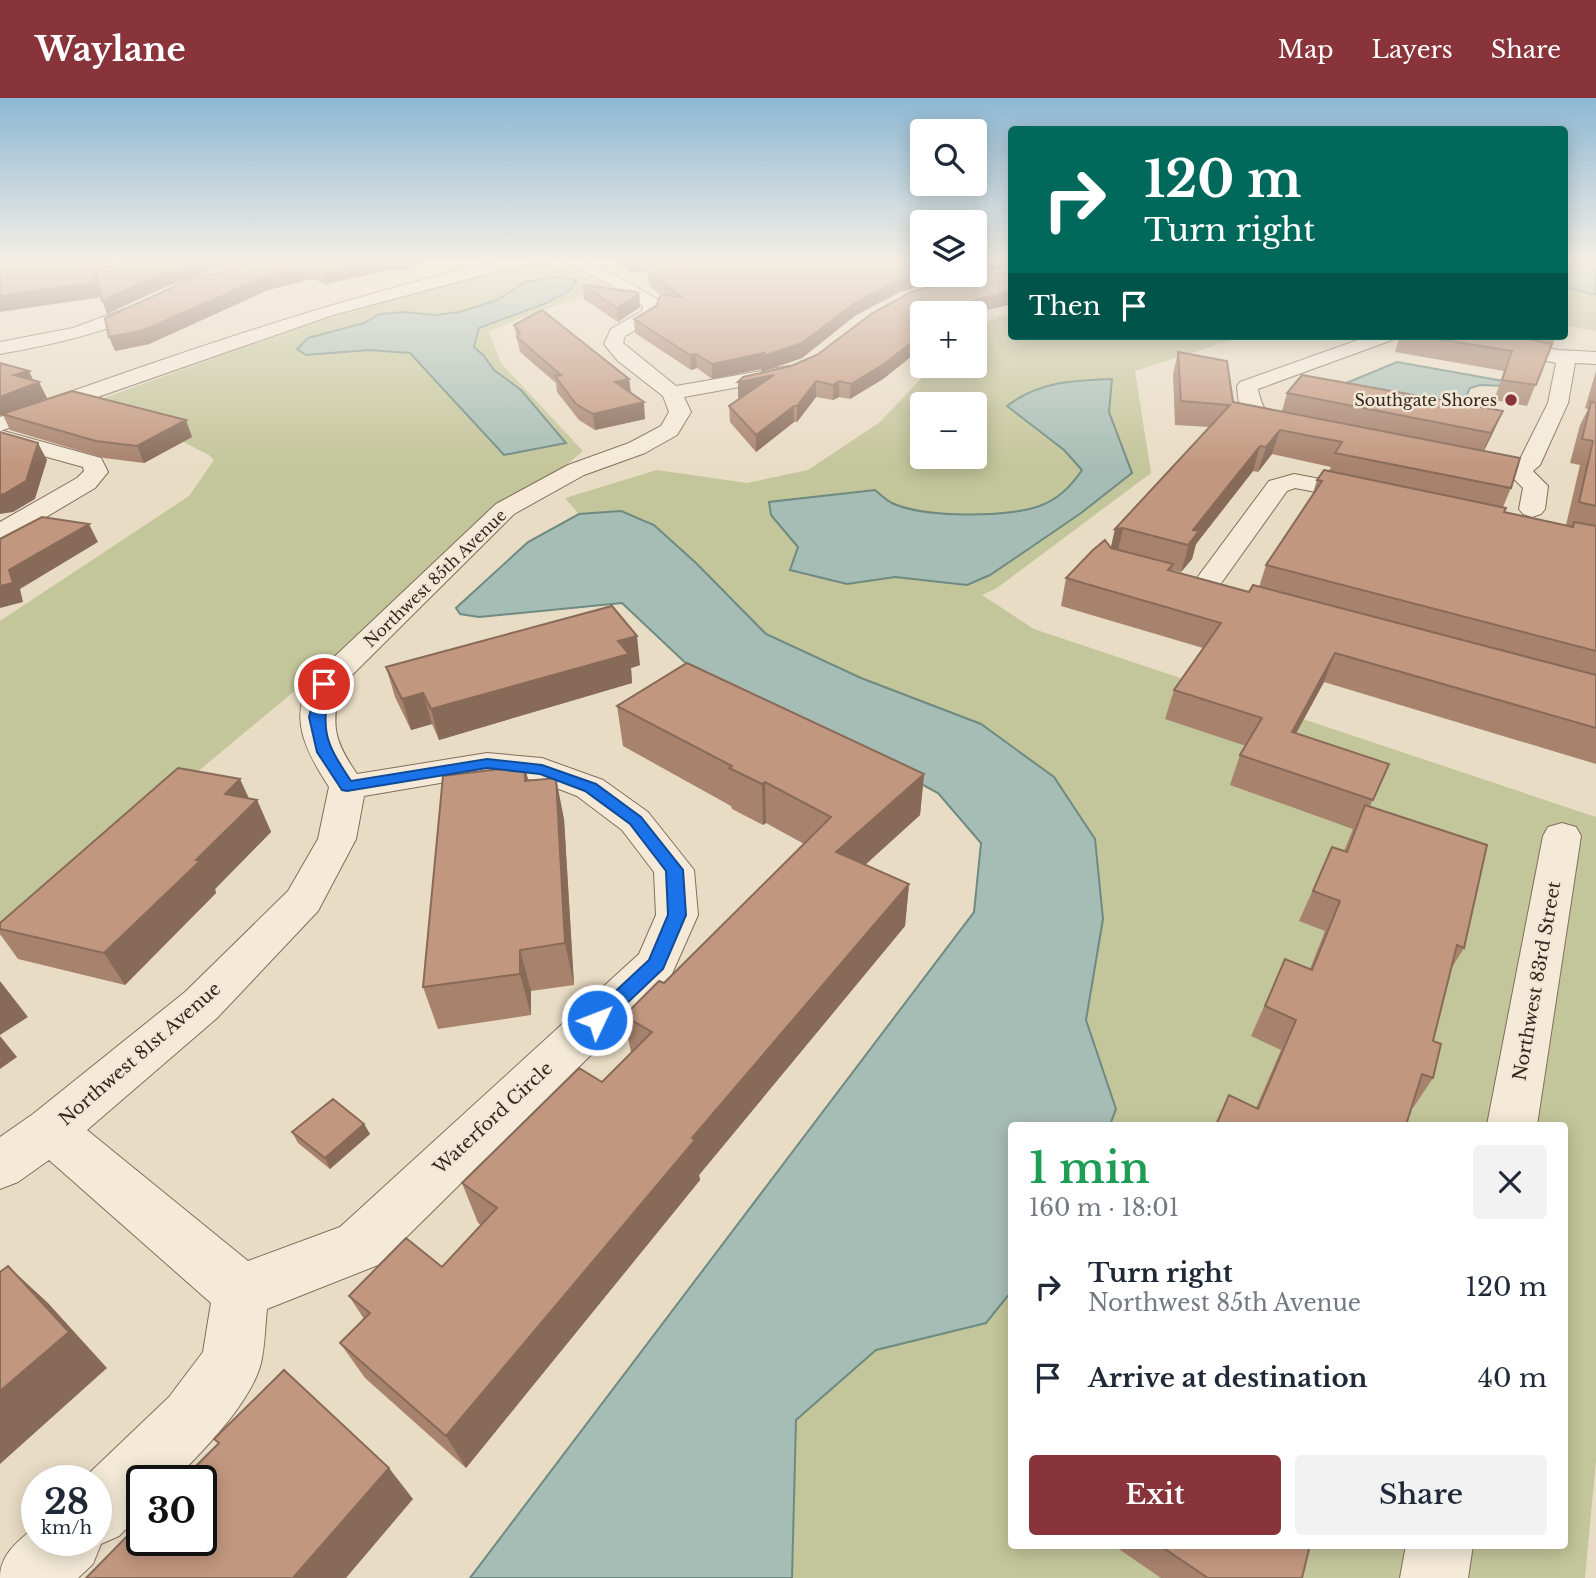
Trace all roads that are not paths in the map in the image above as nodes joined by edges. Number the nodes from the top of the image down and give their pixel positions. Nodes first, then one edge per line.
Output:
1 (98, 328) edge
2 (239, 328) edge
3 (274, 328) edge
4 (627, 328) edge
5 (1374, 340) edge
6 (1475, 340) edge
7 (0, 348) edge
8 (1559, 356) junction
9 (1596, 358) edge
10 (806, 366) edge
11 (672, 393) junction
12 (0, 409) edge
13 (0, 424) edge
14 (1308, 432) edge
15 (0, 437) edge
16 (1494, 470) edge
17 (1517, 470) junction
18 (1387, 499) edge
19 (0, 533) edge
20 (1544, 534) edge
21 (1203, 591) edge
22 (347, 787) junction
23 (1562, 836) dead end
24 (1513, 1122) edge
25 (51, 1130) junction
26 (0, 1166) edge
27 (241, 1292) junction
28 (112, 1497) edge
29 (1439, 1549) edge
30 (53, 1556) edge
31 (30, 1578) edge
32 (1434, 1578) edge

1 - 7 street
2 - 12 street
3 - 13 street
4 - 11 street
5 - 14 street
6 - 8 street
8 - 9 street
8 - 17 street
10 - 11 street
11 - 22 street, Northwest 85th Avenue
15 - 19 street
16 - 17 street
17 - 20 street
18 - 21 street
22 - 25 street, Northwest 81st Avenue
22 - 27 street, Waterford Circle
23 - 24 street, Northwest 83rd Street
25 - 26 street, Northwest 81st Avenue
25 - 27 street
27 - 28 street
29 - 32 street
30 - 31 street

